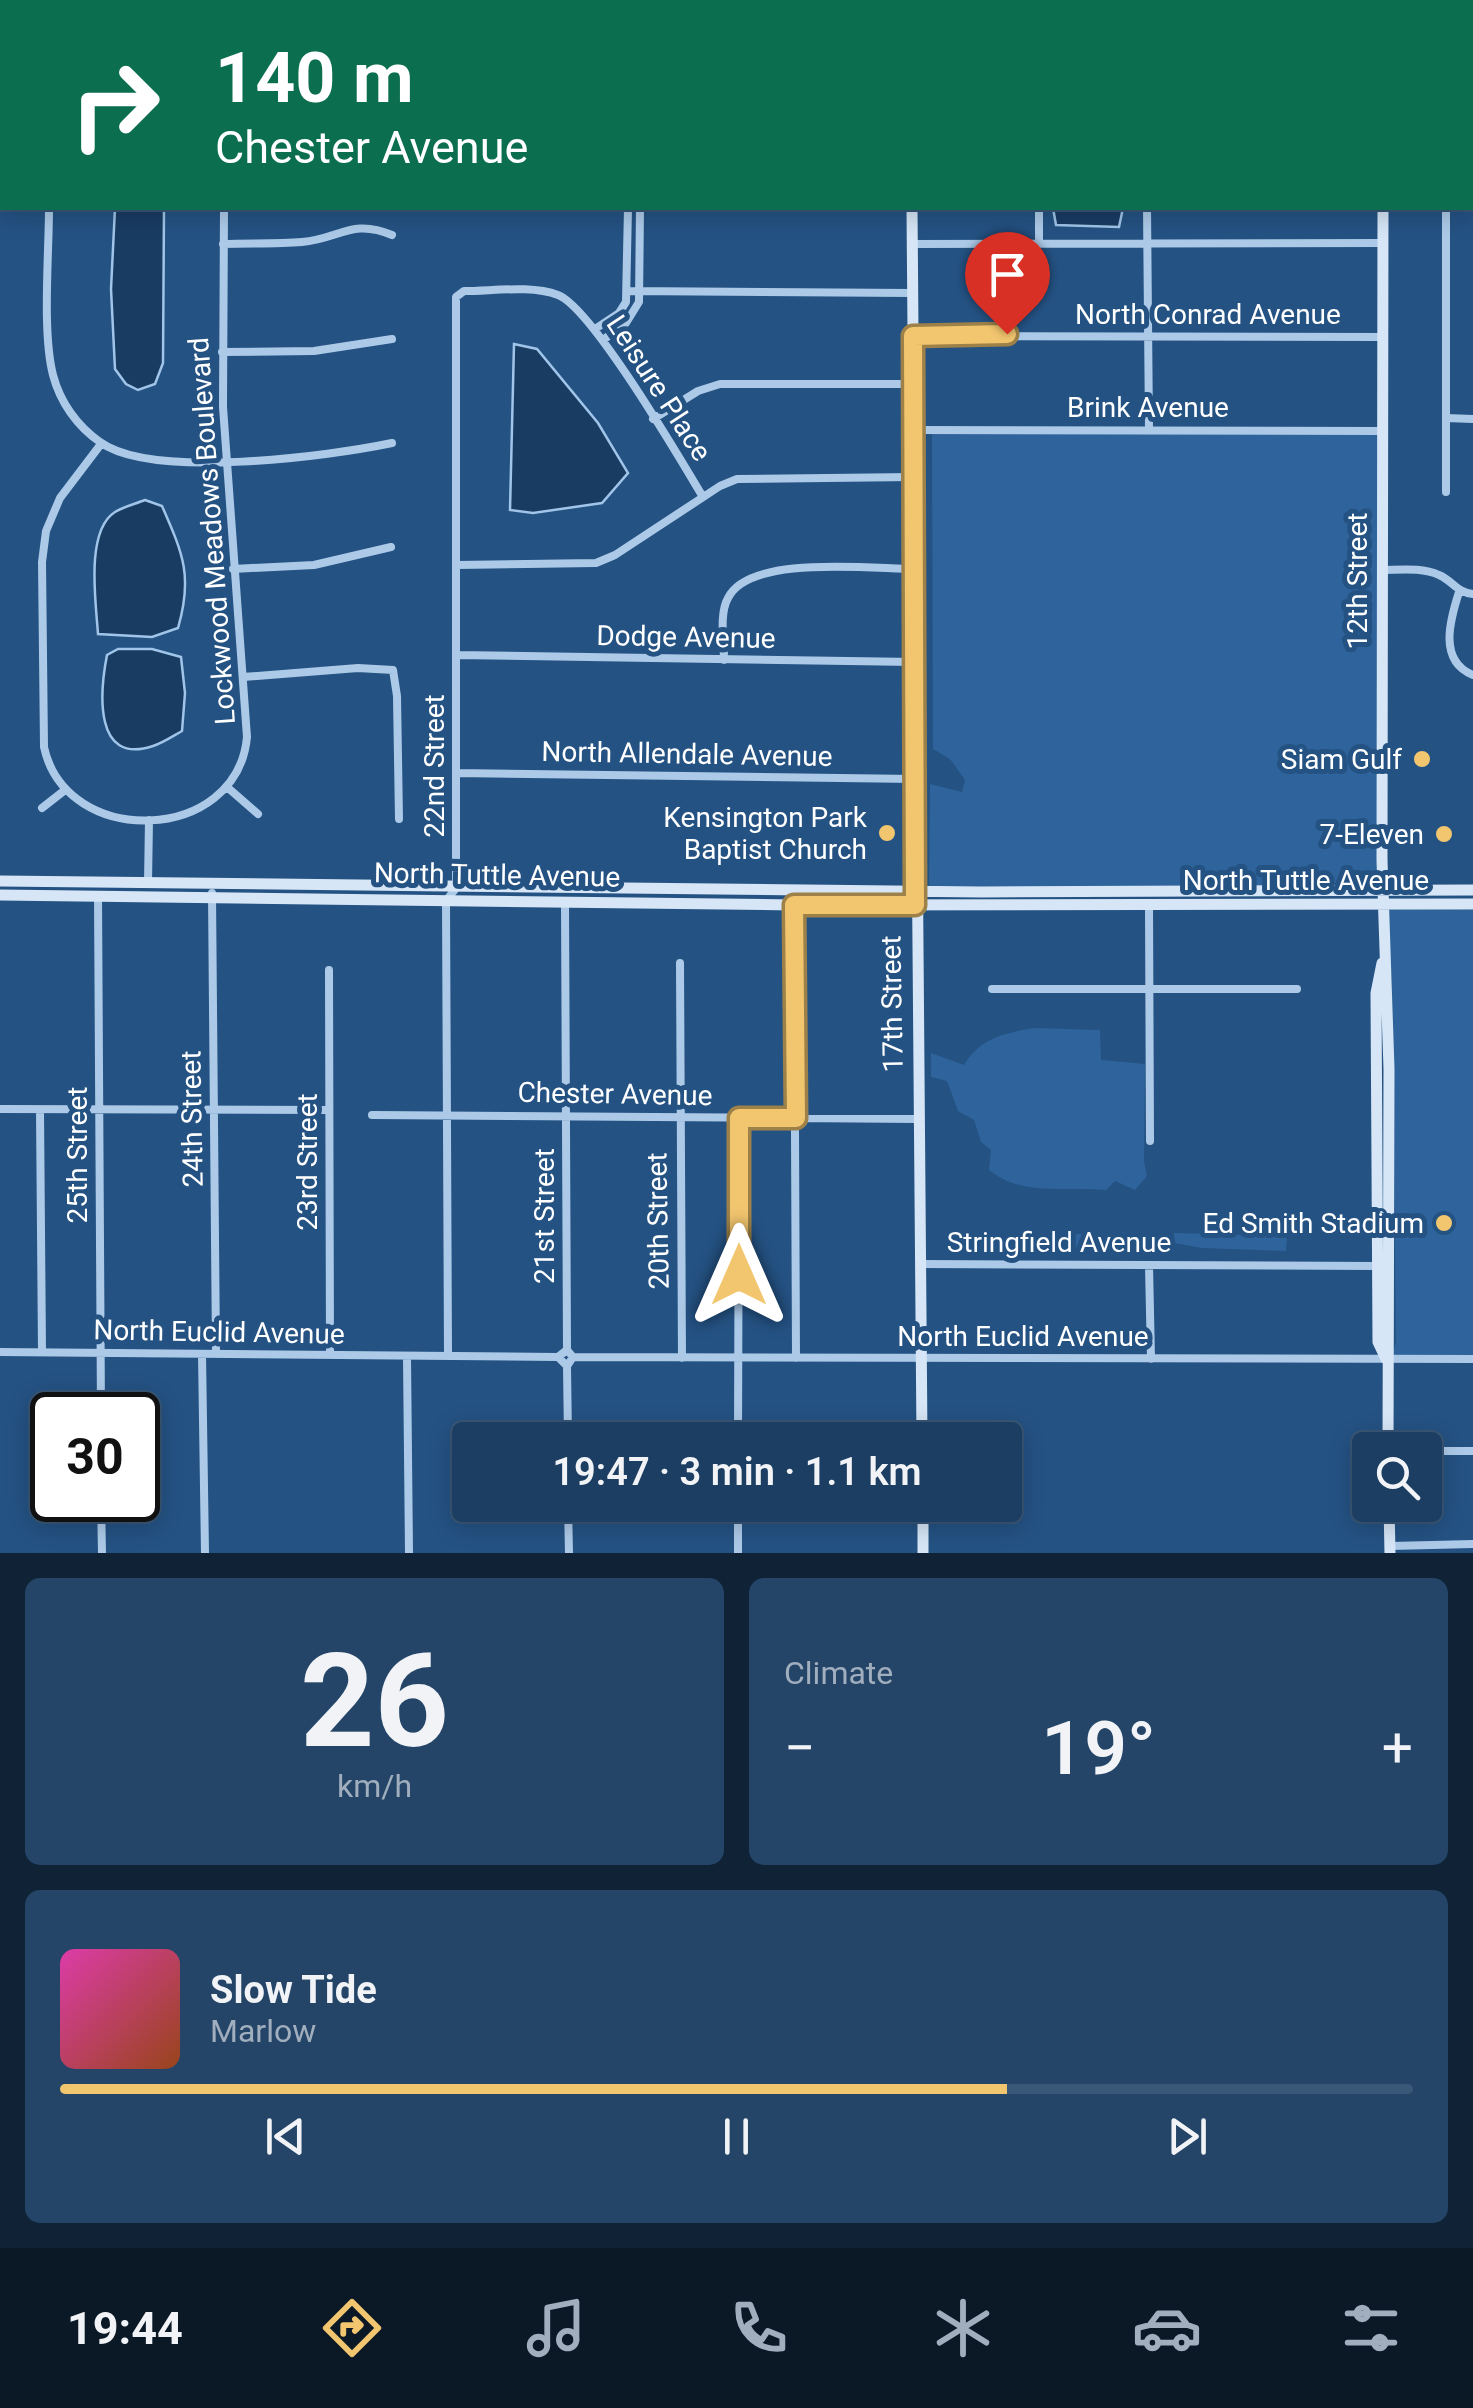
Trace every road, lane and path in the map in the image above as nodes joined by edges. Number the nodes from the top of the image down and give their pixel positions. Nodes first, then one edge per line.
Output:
1 (50, 210) edge
2 (224, 210) edge
3 (628, 210) edge
4 (640, 210) edge
5 (912, 210) edge
6 (1039, 210) edge
7 (1147, 210) edge
8 (1383, 210) edge
9 (1446, 210) edge
10 (392, 234) dead end
11 (223, 244) junction
12 (912, 244) junction
13 (1039, 244) junction
14 (1147, 244) junction
15 (1383, 244) junction
16 (629, 291) junction
17 (640, 291) junction
18 (912, 293) junction
19 (459, 294) joint
20 (595, 330) junction
21 (913, 336) junction
22 (1148, 336) junction
23 (1383, 337) junction
24 (392, 339) dead end
25 (603, 340) junction
26 (222, 352) junction
27 (913, 384) junction
28 (1446, 418) junction
29 (653, 419) junction
30 (1473, 419) edge
31 (1150, 429) junction
32 (914, 430) junction
33 (1383, 431) junction
34 (101, 444) junction
35 (392, 444) dead end
36 (225, 460) junction
37 (914, 477) junction
38 (1446, 492) dead end
39 (703, 497) junction
40 (391, 547) dead end
41 (456, 565) junction
42 (915, 568) junction
43 (233, 569) junction
44 (1382, 570) junction
45 (1459, 592) junction
46 (1473, 594) edge
47 (456, 655) junction
48 (724, 660) junction
49 (916, 662) junction
50 (1473, 675) edge
51 (243, 677) junction
52 (457, 774) junction
53 (916, 779) junction
54 (228, 788) junction
55 (64, 790) junction
56 (42, 808) dead end
57 (258, 814) dead end
58 (400, 819) dead end
59 (149, 820) junction
60 (0, 881) edge
61 (148, 883) junction
62 (456, 888) junction
63 (1473, 890) edge
64 (212, 891) junction
65 (0, 894) edge
66 (98, 895) junction
67 (1382, 897) junction
68 (915, 898) junction
69 (446, 901) junction
70 (565, 902) junction
71 (1473, 904) edge
72 (794, 905) junction
73 (1149, 906) junction
74 (1384, 954) junction
75 (680, 963) dead end
76 (329, 970) dead end
77 (992, 989) dead end
78 (1149, 989) junction
79 (1297, 989) dead end
80 (0, 1110) edge
81 (40, 1110) junction
82 (100, 1110) junction
83 (214, 1110) junction
84 (328, 1110) junction
85 (372, 1114) dead end
86 (448, 1115) junction
87 (566, 1116) junction
88 (680, 1117) junction
89 (739, 1118) junction
90 (796, 1118) junction
91 (918, 1119) junction
92 (1150, 1142) dead end
93 (920, 1264) junction
94 (1150, 1265) junction
95 (1377, 1266) junction
96 (0, 1352) edge
97 (42, 1352) junction
98 (100, 1353) junction
99 (202, 1354) junction
100 (216, 1354) junction
101 (570, 1354) junction
102 (330, 1355) junction
103 (407, 1356) junction
104 (448, 1356) junction
105 (558, 1357) junction
106 (682, 1358) junction
107 (738, 1358) junction
108 (796, 1358) junction
109 (1151, 1358) junction
110 (921, 1359) junction
111 (1386, 1359) junction
112 (1473, 1359) edge
113 (567, 1366) junction
114 (101, 1392) edge
115 (568, 1422) edge
116 (738, 1422) edge
117 (922, 1422) edge
118 (1388, 1432) edge
119 (1442, 1451) edge
120 (1473, 1451) edge
121 (102, 1522) edge
122 (568, 1522) edge
123 (738, 1522) edge
124 (922, 1522) edge
125 (1389, 1522) edge
126 (1473, 1544) edge
127 (1390, 1550) edge
128 (102, 1553) edge
129 (205, 1553) edge
130 (409, 1553) edge
131 (569, 1553) edge
132 (738, 1553) edge
133 (923, 1553) edge

1 - 34 street
2 - 11 street, Lockwood Meadows Boulevard
3 - 16 street
4 - 17 street
5 - 12 main road, 17th Street
6 - 13 street
7 - 14 street
8 - 15 main road, 12th Street
9 - 28 street
10 - 11 street
11 - 26 street, Lockwood Meadows Boulevard
12 - 13 street
12 - 18 main road, 17th Street
13 - 14 street
14 - 15 street
14 - 22 street
15 - 23 main road, 12th Street
16 - 17 street
16 - 20 street
17 - 18 street
17 - 25 street
18 - 21 main road, 17th Street
19 - 20 street, Leisure Place
19 - 41 street, 22nd Street
20 - 25 street, Leisure Place
21 - 22 street, North Conrad Avenue
21 - 27 main road, 17th Street
22 - 23 street, North Conrad Avenue
22 - 31 street
23 - 33 main road, 12th Street
24 - 26 street
25 - 29 street, Leisure Place
26 - 36 street, Lockwood Meadows Boulevard
27 - 29 street
27 - 32 main road, 17th Street
28 - 30 street
28 - 38 street
29 - 39 street, Leisure Place
31 - 32 street, Brink Avenue
31 - 33 street, Brink Avenue
32 - 37 main road, 17th Street
33 - 44 main road, 12th Street
34 - 36 street
34 - 55 street
35 - 36 street
36 - 43 street, Lockwood Meadows Boulevard
37 - 39 street
37 - 42 main road, 17th Street
39 - 41 street
40 - 43 street
41 - 47 street, 22nd Street
42 - 48 street
42 - 49 main road, 17th Street
43 - 51 street, Lockwood Meadows Boulevard
44 - 45 street
44 - 67 main road, 12th Street
45 - 46 street
45 - 50 street
47 - 48 street, Dodge Avenue
47 - 52 street, 22nd Street
48 - 49 street, Dodge Avenue
49 - 53 main road, 17th Street
51 - 54 street, Lockwood Meadows Boulevard
51 - 58 street
52 - 53 street, North Allendale Avenue
52 - 62 street, 22nd Street
53 - 68 main road, 17th Street
54 - 57 street
54 - 59 street
55 - 56 street
55 - 59 street
59 - 61 street
60 - 61 main road, North Tuttle Avenue
61 - 64 main road, North Tuttle Avenue
62 - 64 main road, North Tuttle Avenue
62 - 68 main road, North Tuttle Avenue
62 - 69 street
63 - 67 main road, North Tuttle Avenue
64 - 66 main road, North Tuttle Avenue
64 - 69 main road, North Tuttle Avenue
64 - 83 street, 24th Street
65 - 66 main road, North Tuttle Avenue
66 - 82 street, 25th Street
67 - 68 main road, North Tuttle Avenue
67 - 71 main road, North Tuttle Avenue
67 - 73 main road, North Tuttle Avenue
67 - 74 main road, 12th Street
68 - 72 main road, North Tuttle Avenue
68 - 73 main road, North Tuttle Avenue
68 - 91 main road, 17th Street
69 - 70 main road, North Tuttle Avenue
69 - 86 street
70 - 72 main road, North Tuttle Avenue
70 - 87 street, 21st Street
72 - 90 street
73 - 78 street
74 - 95 main road, 12th Street
74 - 111 main road, 12th Street
75 - 88 street, 20th Street
76 - 84 street, 23rd Street
77 - 78 street
78 - 79 street
78 - 92 street
80 - 81 street
81 - 82 street
81 - 97 street
82 - 83 street
82 - 98 street, 25th Street
83 - 84 street
83 - 100 street, 24th Street
84 - 102 street, 23rd Street
85 - 86 street, Chester Avenue
86 - 87 street, Chester Avenue
86 - 104 street
87 - 88 street, Chester Avenue
87 - 101 street, 21st Street
88 - 89 street, Chester Avenue
88 - 106 street, 20th Street
89 - 90 street, Chester Avenue
89 - 107 street
90 - 91 street, Chester Avenue
90 - 108 street
91 - 93 main road, 17th Street
93 - 94 street, Stringfield Avenue
93 - 110 main road, 17th Street
94 - 95 street, Stringfield Avenue
94 - 109 street
95 - 111 main road, 12th Street
96 - 97 street, North Euclid Avenue
97 - 98 street, North Euclid Avenue
98 - 99 street, North Euclid Avenue
98 - 114 street, 25th Street
99 - 100 street, North Euclid Avenue
99 - 129 street
100 - 102 street, North Euclid Avenue
101 - 105 street
101 - 106 street, North Euclid Avenue
101 - 113 street
102 - 103 street, North Euclid Avenue
103 - 104 street, North Euclid Avenue
103 - 130 street
104 - 105 street, North Euclid Avenue
105 - 113 street
106 - 107 street, North Euclid Avenue
107 - 108 street, North Euclid Avenue
107 - 116 street
108 - 110 street, North Euclid Avenue
109 - 110 street, North Euclid Avenue
109 - 111 street, North Euclid Avenue
110 - 117 main road, 17th Street
111 - 112 street, North Euclid Avenue
111 - 118 main road, 12th Street
113 - 115 street
119 - 120 street
121 - 128 street
122 - 131 street
123 - 132 street
124 - 133 main road
125 - 127 main road
126 - 127 street

